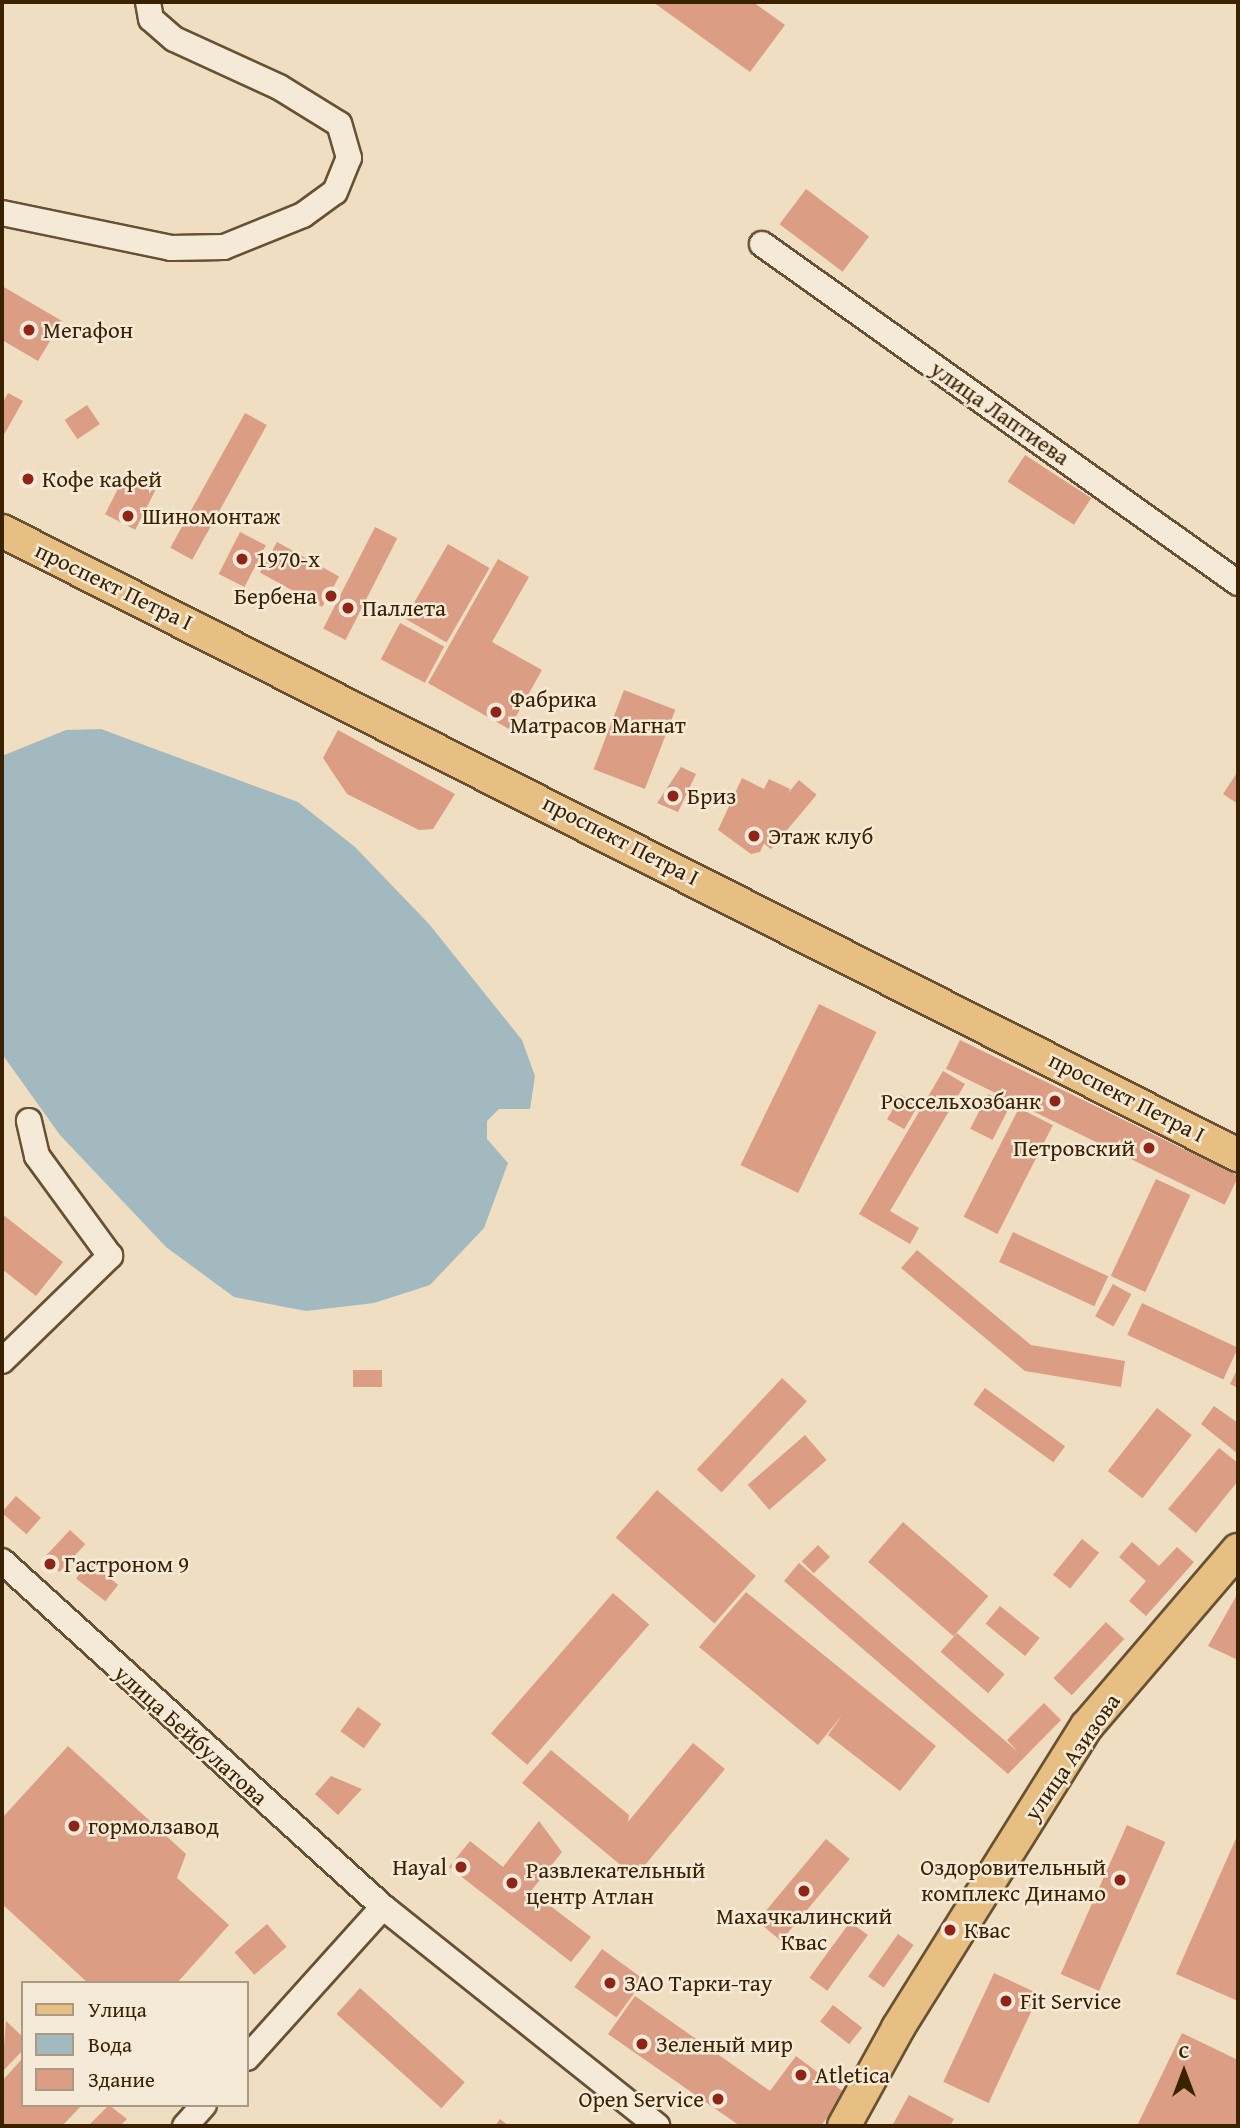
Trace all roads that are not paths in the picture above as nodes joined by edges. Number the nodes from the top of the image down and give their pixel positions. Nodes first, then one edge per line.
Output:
1 (148, 2) edge
2 (2, 214) edge
3 (762, 244) dead end
4 (2, 510) edge
5 (2, 531) edge
6 (1238, 583) edge
7 (29, 1121) dead end
8 (1238, 1130) edge
9 (1238, 1154) edge
10 (2, 1362) edge
11 (1238, 1550) edge
12 (2, 1561) edge
13 (1238, 1573) edge
14 (383, 1907) junction
15 (248, 2057) edge
16 (202, 2107) edge
17 (185, 2126) edge
18 (657, 2126) edge
19 (844, 2126) edge
20 (862, 2126) edge

1 - 2 street
3 - 6 street, улица Лаптиева
4 - 8 main road, проспект Петра I
5 - 9 main road, проспект Петра I
7 - 10 street
11 - 19 main road, улица Азизова
12 - 14 street, улица Бейбулатова
13 - 20 main road, улица Азизова
14 - 15 street
14 - 18 street, улица Бейбулатова
16 - 17 street

